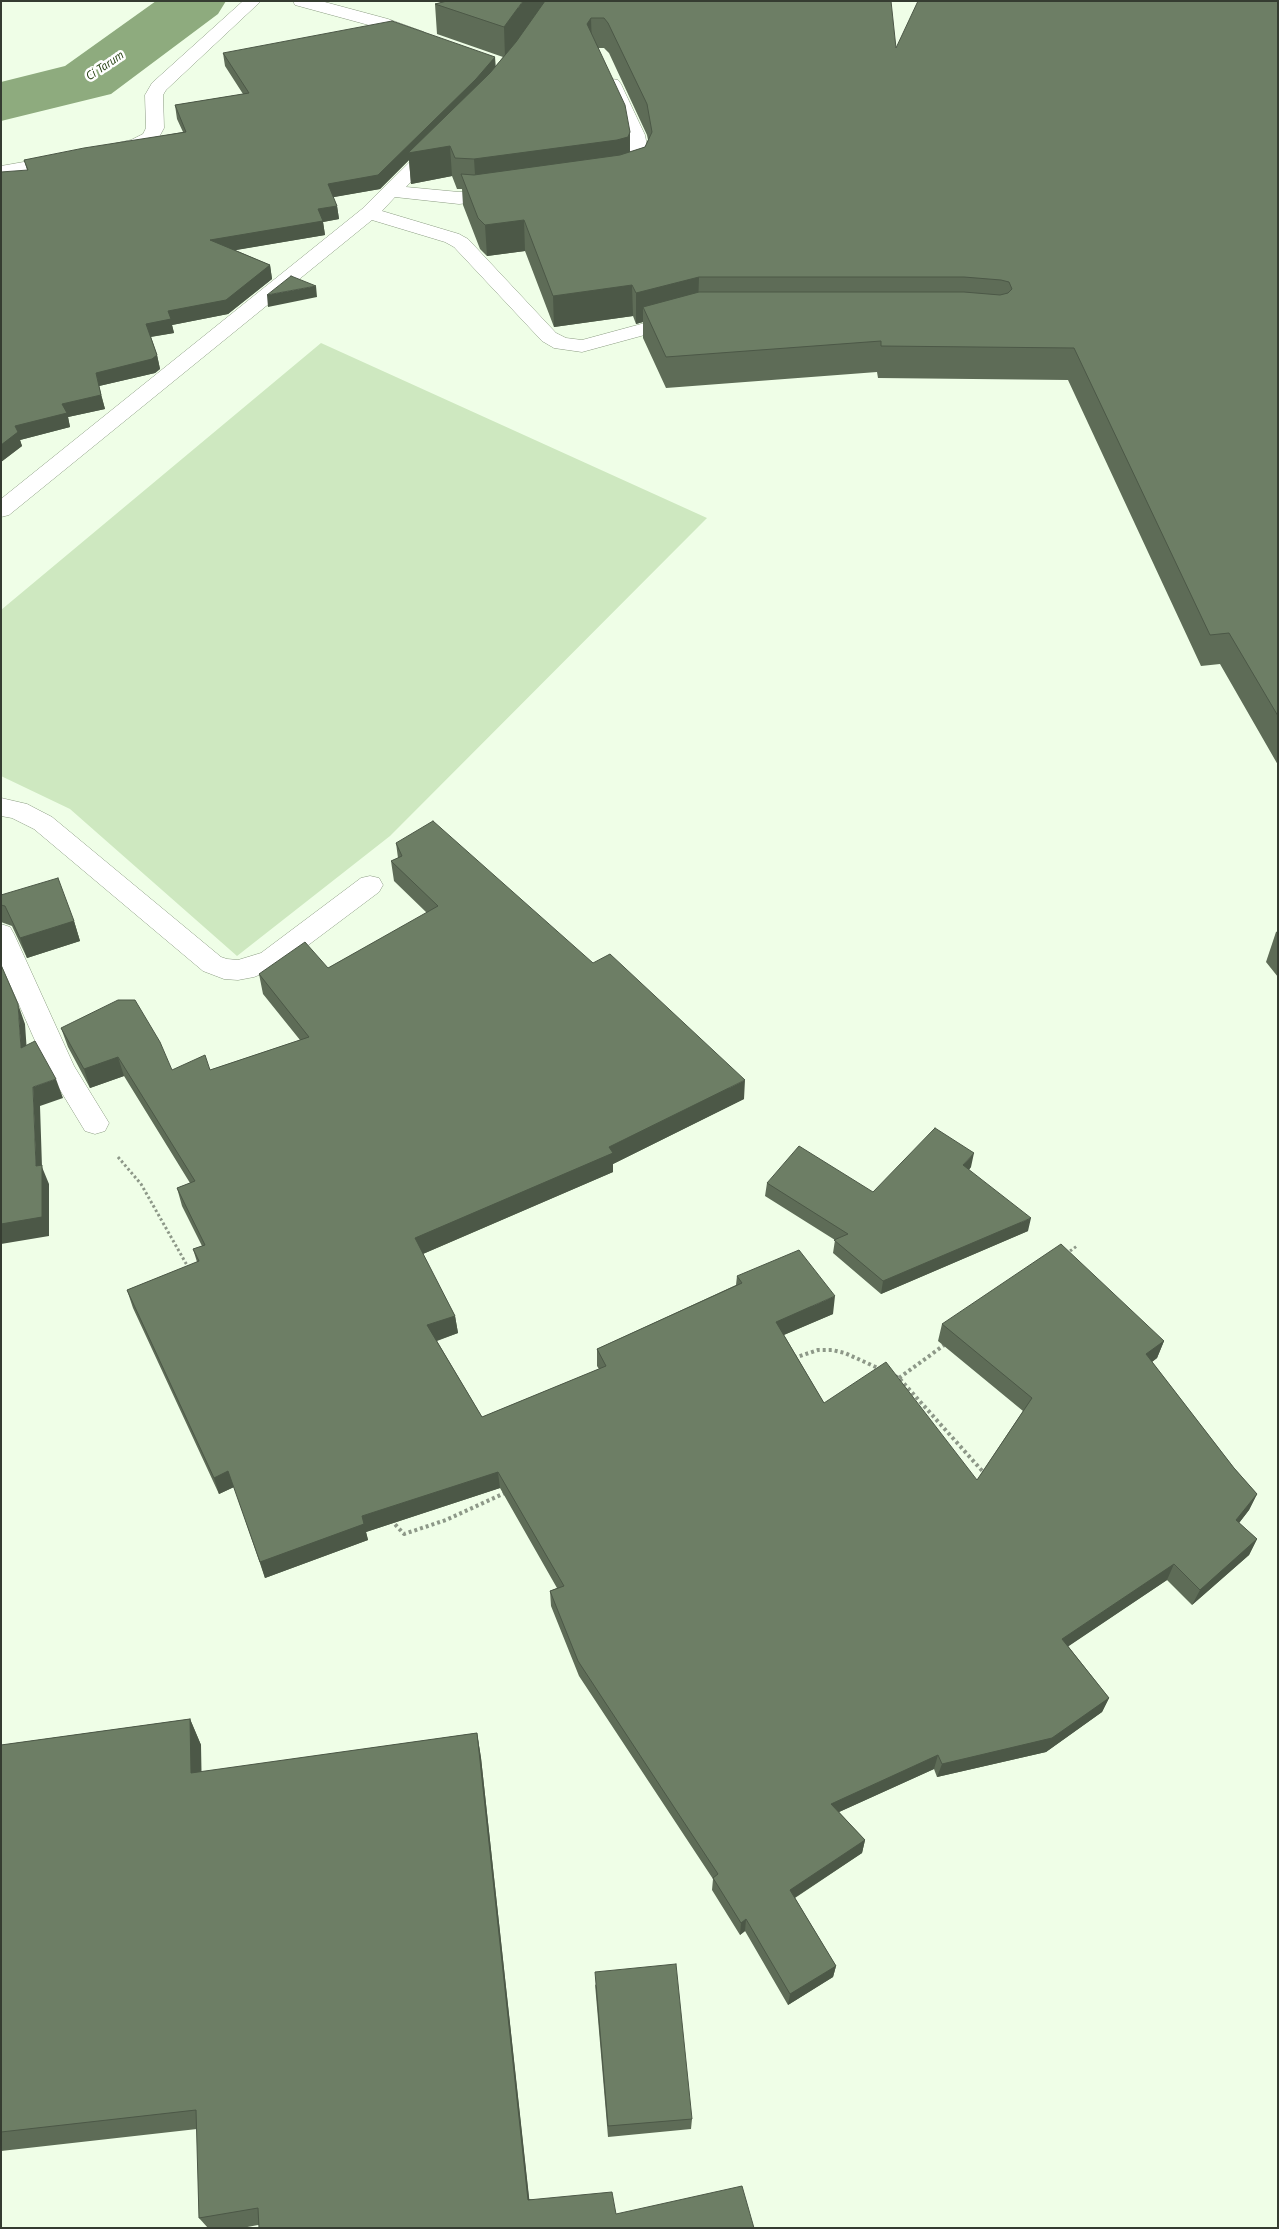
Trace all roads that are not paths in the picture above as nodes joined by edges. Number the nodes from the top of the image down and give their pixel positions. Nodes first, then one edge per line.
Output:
1 (253, 1) edge
2 (301, 1) edge
3 (434, 42) edge
4 (606, 72) edge
5 (447, 135) edge
6 (98, 152) edge
7 (79, 157) edge
8 (1, 172) edge
9 (610, 179) edge
10 (391, 191) junction
11 (514, 193) edge
12 (369, 213) junction
13 (698, 316) edge
14 (1, 510) edge
15 (1, 807) edge
16 (370, 885) dead end
17 (1, 934) edge
18 (95, 1123) road end

1 - 6 street
2 - 3 street
4 - 9 street
5 - 10 street
7 - 8 street
10 - 11 street
10 - 12 street
12 - 13 street
12 - 14 street
15 - 16 street
17 - 18 street

